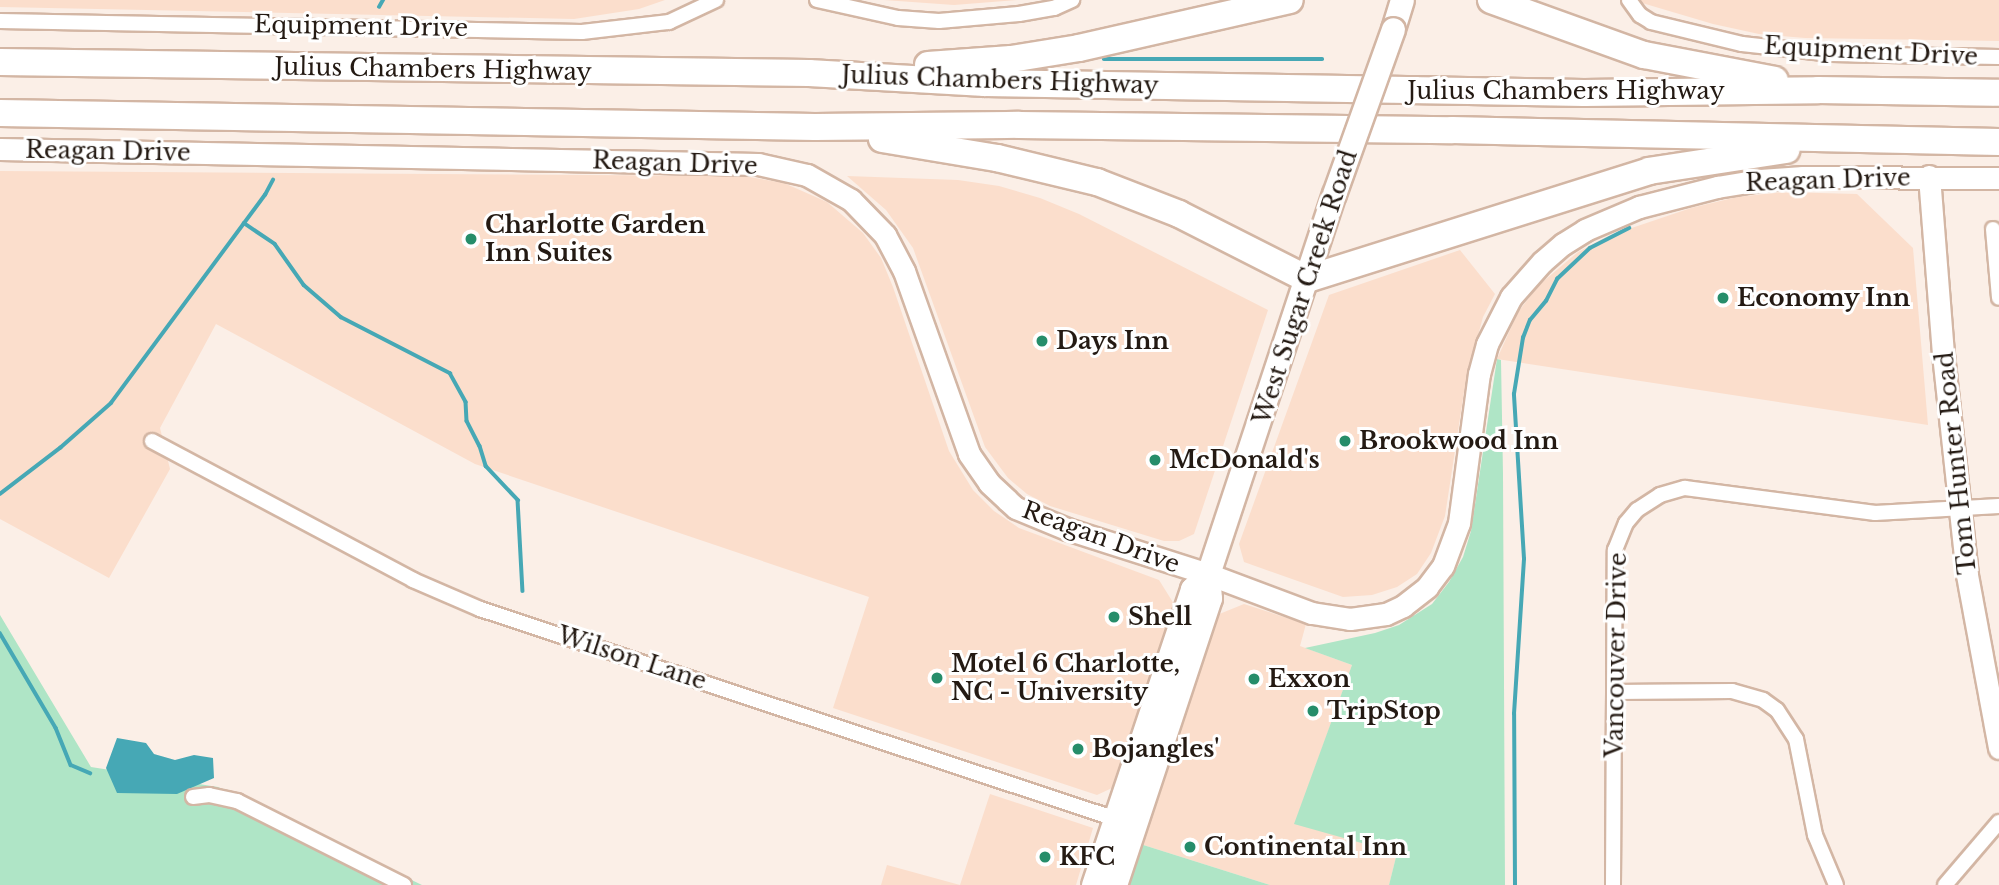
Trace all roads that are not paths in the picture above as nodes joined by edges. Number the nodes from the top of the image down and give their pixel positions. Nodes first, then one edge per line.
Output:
1 (716, 0) edge
2 (817, 0) edge
3 (1072, 0) edge
4 (1290, 0) edge
5 (1402, 0) edge
6 (1491, 0) edge
7 (1629, 0) edge
8 (0, 21) edge
9 (1999, 57) edge
10 (0, 62) edge
11 (809, 73) junction
12 (1837, 91) junction
13 (1999, 93) edge
14 (0, 113) edge
15 (815, 127) junction
16 (1845, 139) junction
17 (1999, 142) edge
18 (0, 149) edge
19 (1929, 176) junction
20 (1999, 178) edge
21 (1993, 229) dead end
22 (1307, 279) junction
23 (1999, 298) edge
24 (152, 441) dead end
25 (1999, 506) edge
26 (1960, 510) junction
27 (1208, 574) junction
28 (1614, 692) junction
29 (1999, 748) edge
30 (193, 797) dead end
31 (1124, 822) junction
32 (1999, 822) edge
33 (404, 885) edge
34 (1093, 885) edge
35 (1115, 885) edge
36 (1613, 885) edge
37 (1836, 885) edge
38 (1945, 885) edge

1 - 8 street, Equipment Drive
2 - 3 street
4 - 11 highway
5 - 22 main road, West Sugar Creek Road, bridge
6 - 12 highway
7 - 9 street, Equipment Drive
10 - 11 highway, Julius Chambers Highway
11 - 12 highway, Julius Chambers Highway
12 - 13 highway, Julius Chambers Highway
14 - 15 highway, Julius Chambers Highway
15 - 16 highway, Julius Chambers Highway
15 - 22 highway
16 - 17 highway, Julius Chambers Highway
16 - 22 highway
18 - 27 street, Reagan Drive
19 - 20 street, Reagan Drive
19 - 26 street, Tom Hunter Road
19 - 27 street, Reagan Drive
21 - 23 street
22 - 27 main road, West Sugar Creek Road
24 - 31 street, Wilson Lane
25 - 26 street, Vancouver Drive
26 - 28 street, Vancouver Drive
26 - 29 street, Tom Hunter Road
27 - 31 main road, West Sugar Creek Road
28 - 36 street, Vancouver Drive
28 - 37 street
30 - 33 street
31 - 34 main road, West Sugar Creek Road
31 - 35 main road, West Sugar Creek Road
32 - 38 street

